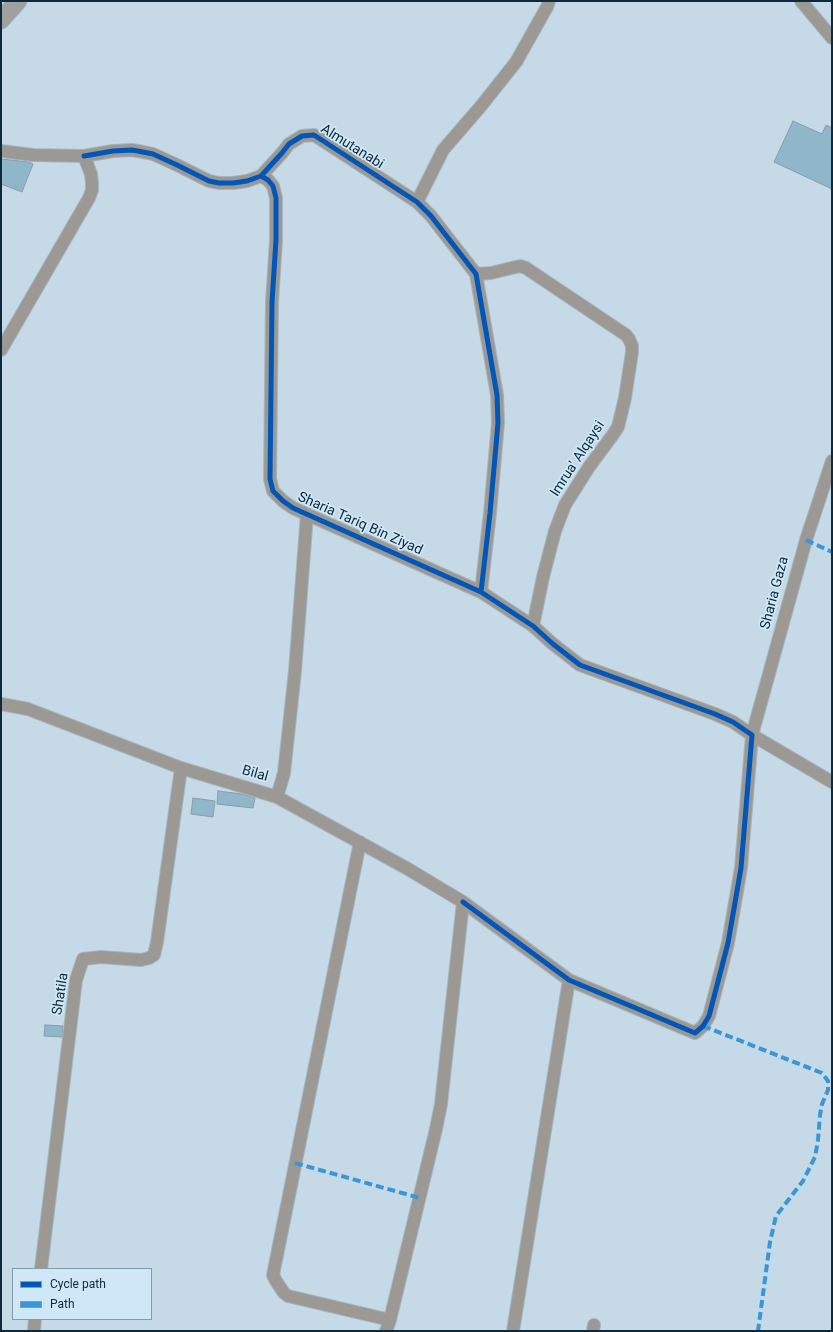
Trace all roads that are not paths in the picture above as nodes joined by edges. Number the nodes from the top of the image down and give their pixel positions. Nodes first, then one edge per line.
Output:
1 (18, 1) edge
2 (549, 1) edge
3 (801, 1) edge
4 (1, 20) edge
5 (832, 38) edge
6 (1, 151) edge
7 (84, 156) junction
8 (261, 176) junction
9 (417, 202) junction
10 (476, 274) junction
11 (1, 350) edge
12 (832, 460) edge
13 (307, 514) junction
14 (481, 592) junction
15 (533, 626) junction
16 (1, 704) edge
17 (752, 735) junction
18 (181, 768) junction
19 (832, 782) edge
20 (277, 796) junction
21 (360, 842) junction
22 (463, 902) junction
23 (569, 980) junction
24 (41, 1268) edge
25 (35, 1320) edge
26 (388, 1326) edge
27 (34, 1331) edge
28 (513, 1331) edge

1 - 4 main road
2 - 9 street
3 - 5 street
6 - 7 street
7 - 8 street
7 - 11 street
8 - 9 street, Almutanabi
8 - 13 street, Sharia Tariq Bin Ziyad
9 - 10 street
10 - 14 street
10 - 15 street, Imrua' Alqaysi
12 - 17 street, Sharia Gaza
13 - 14 street, Sharia Tariq Bin Ziyad
13 - 20 street, Bilal
14 - 15 street, Sharia Tariq Bin Ziyad
15 - 17 street, Sharia Tariq Bin Ziyad
16 - 18 street, Bilal
17 - 19 street, Sharia Tariq Bin Ziyad
17 - 23 street, Sharia Gaza
18 - 20 street, Bilal
18 - 24 street, Shatila
20 - 21 street
21 - 22 street
21 - 26 street
22 - 23 street
22 - 26 street
23 - 28 street
25 - 27 street

